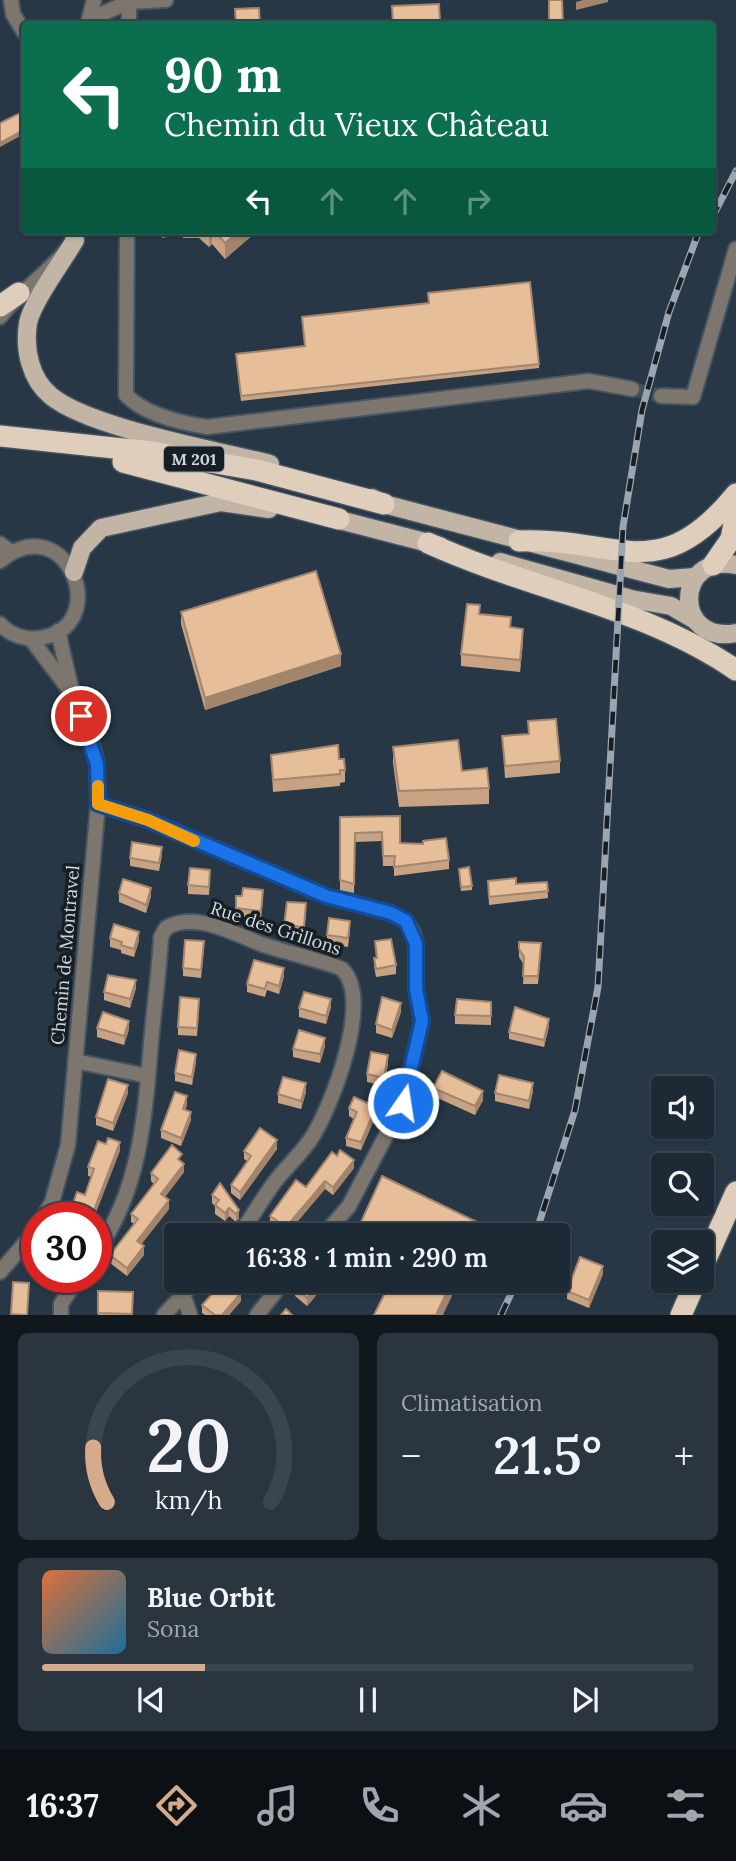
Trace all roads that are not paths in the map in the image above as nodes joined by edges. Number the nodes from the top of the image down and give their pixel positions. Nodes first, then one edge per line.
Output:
1 (12, 0) edge
2 (94, 0) edge
3 (166, 0) edge
4 (125, 1) edge
5 (89, 21) edge
6 (91, 21) edge
7 (128, 21) edge
8 (21, 28) edge
9 (127, 235) edge
10 (77, 236) edge
11 (736, 249) edge
12 (19, 293) junction
13 (0, 306) edge
14 (0, 317) edge
15 (632, 389) tunnel mouth
16 (661, 396) tunnel mouth
17 (0, 436) edge
18 (0, 445) edge
19 (736, 494) edge
20 (384, 504) junction
21 (736, 513) edge
22 (339, 519) junction
23 (519, 541) junction
24 (428, 543) junction
25 (4, 552) edge
26 (713, 565) junction
27 (736, 565) edge
28 (74, 572) junction
29 (695, 578) junction
30 (695, 620) junction
31 (0, 624) edge
32 (58, 631) junction
33 (736, 632) edge
34 (31, 639) junction
35 (736, 670) edge
36 (73, 696) junction
37 (98, 804) junction
38 (75, 1061) junction
39 (148, 1076) junction
40 (736, 1192) edge
41 (52, 1202) edge
42 (247, 1223) edge
43 (334, 1223) edge
44 (112, 1227) edge
45 (714, 1241) edge
46 (21, 1248) edge
47 (0, 1272) edge
48 (68, 1293) edge
49 (274, 1293) edge
50 (691, 1293) edge
51 (183, 1294) joint
52 (61, 1315) edge
53 (164, 1315) edge
54 (190, 1315) edge
55 (257, 1315) edge
56 (681, 1315) edge

1 - 8 street
2 - 5 street
3 - 4 street
4 - 6 street
4 - 7 street
9 - 15 street
10 - 12 street
10 - 20 main road
11 - 16 street
12 - 13 highway
12 - 14 street
17 - 20 highway, M 201
18 - 22 highway, M 201
19 - 23 highway
20 - 23 main road, M 201
21 - 26 highway
22 - 24 main road, M 201
22 - 28 main road
23 - 29 main road, M 201
24 - 30 main road, M 201
24 - 35 highway
25 - 28 street
26 - 27 main road
26 - 29 main road
28 - 32 street
29 - 30 main road
30 - 33 main road
31 - 34 street
32 - 34 street
32 - 36 street, Chemin de Montravel
34 - 36 street, Chemin de Montravel
36 - 37 street, Chemin de Montravel
37 - 38 street, Chemin de Montravel
37 - 43 street
38 - 39 street
38 - 41 street, Chemin de Montravel
39 - 42 street, Rue des Grillons
39 - 44 street
40 - 45 highway
46 - 47 street
48 - 52 street
49 - 55 street
50 - 56 highway
51 - 53 street
51 - 54 street

